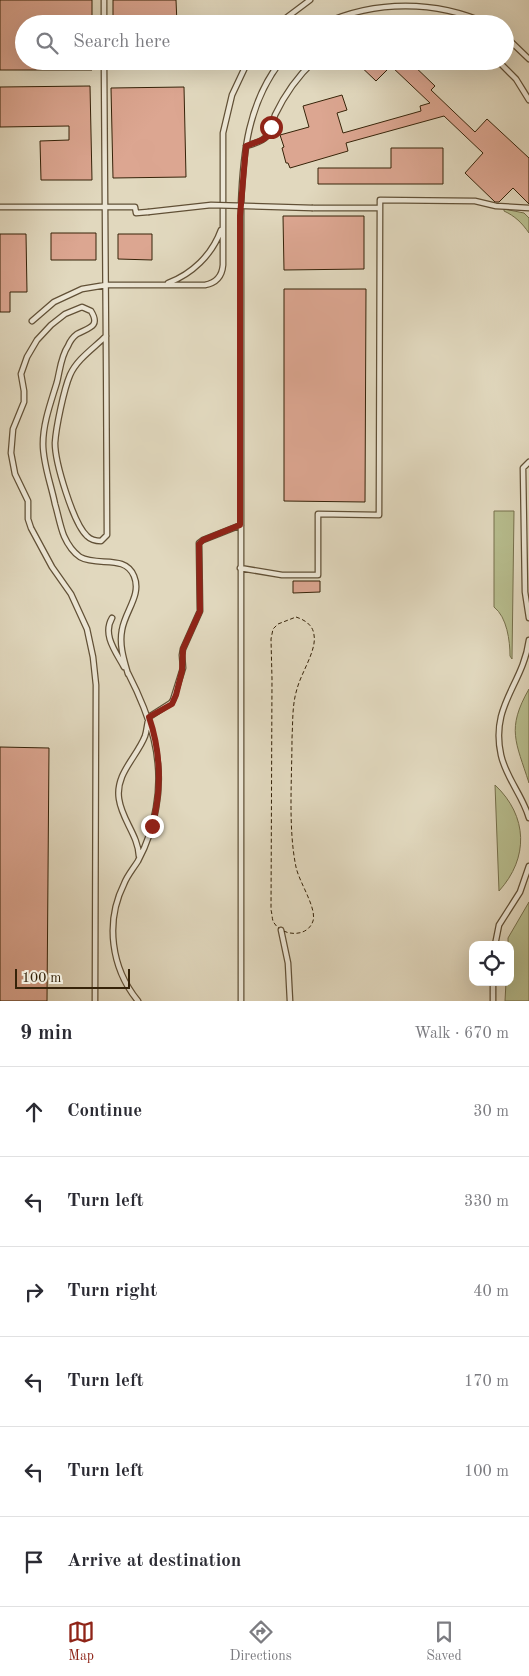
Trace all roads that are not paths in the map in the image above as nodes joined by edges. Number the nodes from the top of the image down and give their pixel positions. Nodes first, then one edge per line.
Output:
1 (104, 0) edge
2 (310, 0) edge
3 (104, 15) edge
4 (290, 15) edge
5 (343, 15) edge
6 (471, 15) edge
7 (514, 45) edge
8 (529, 59) edge
9 (104, 70) edge
10 (244, 70) edge
11 (274, 70) edge
12 (306, 70) edge
13 (507, 70) edge
14 (529, 100) edge
15 (246, 146) junction
16 (0, 207) edge
17 (106, 207) junction
18 (380, 208) junction
19 (529, 208) edge
20 (222, 227) junction
21 (164, 284) junction
22 (106, 285) junction
23 (32, 321) dead end
24 (106, 336) junction
25 (529, 462) edge
26 (240, 525) junction
27 (240, 568) junction
28 (112, 618) dead end
29 (529, 618) edge
30 (529, 640) edge
31 (128, 674) junction
32 (149, 717) junction
33 (529, 818) edge
34 (139, 858) junction
35 (529, 866) edge
36 (281, 930) road end
37 (496, 941) edge
38 (493, 986) edge
39 (95, 1001) edge
40 (138, 1001) edge
41 (241, 1001) edge
42 (290, 1001) edge
43 (493, 1001) edge

1 - 3 lane
2 - 4 lane
5 - 6 lane
7 - 8 lane
9 - 17 lane
10 - 20 lane
11 - 15 lane
12 - 15 lane
13 - 14 lane
15 - 26 lane
16 - 17 lane
17 - 18 lane, bridge
17 - 22 lane
18 - 19 lane
18 - 27 lane
20 - 21 lane
20 - 21 lane
21 - 22 lane
22 - 23 lane
22 - 24 lane
24 - 24 lane
25 - 29 lane
26 - 27 lane
26 - 32 lane
27 - 41 lane
28 - 31 lane
30 - 33 lane
31 - 32 lane
31 - 39 lane
32 - 34 lane
32 - 34 lane
34 - 40 lane
35 - 37 lane
36 - 42 lane
38 - 43 lane

